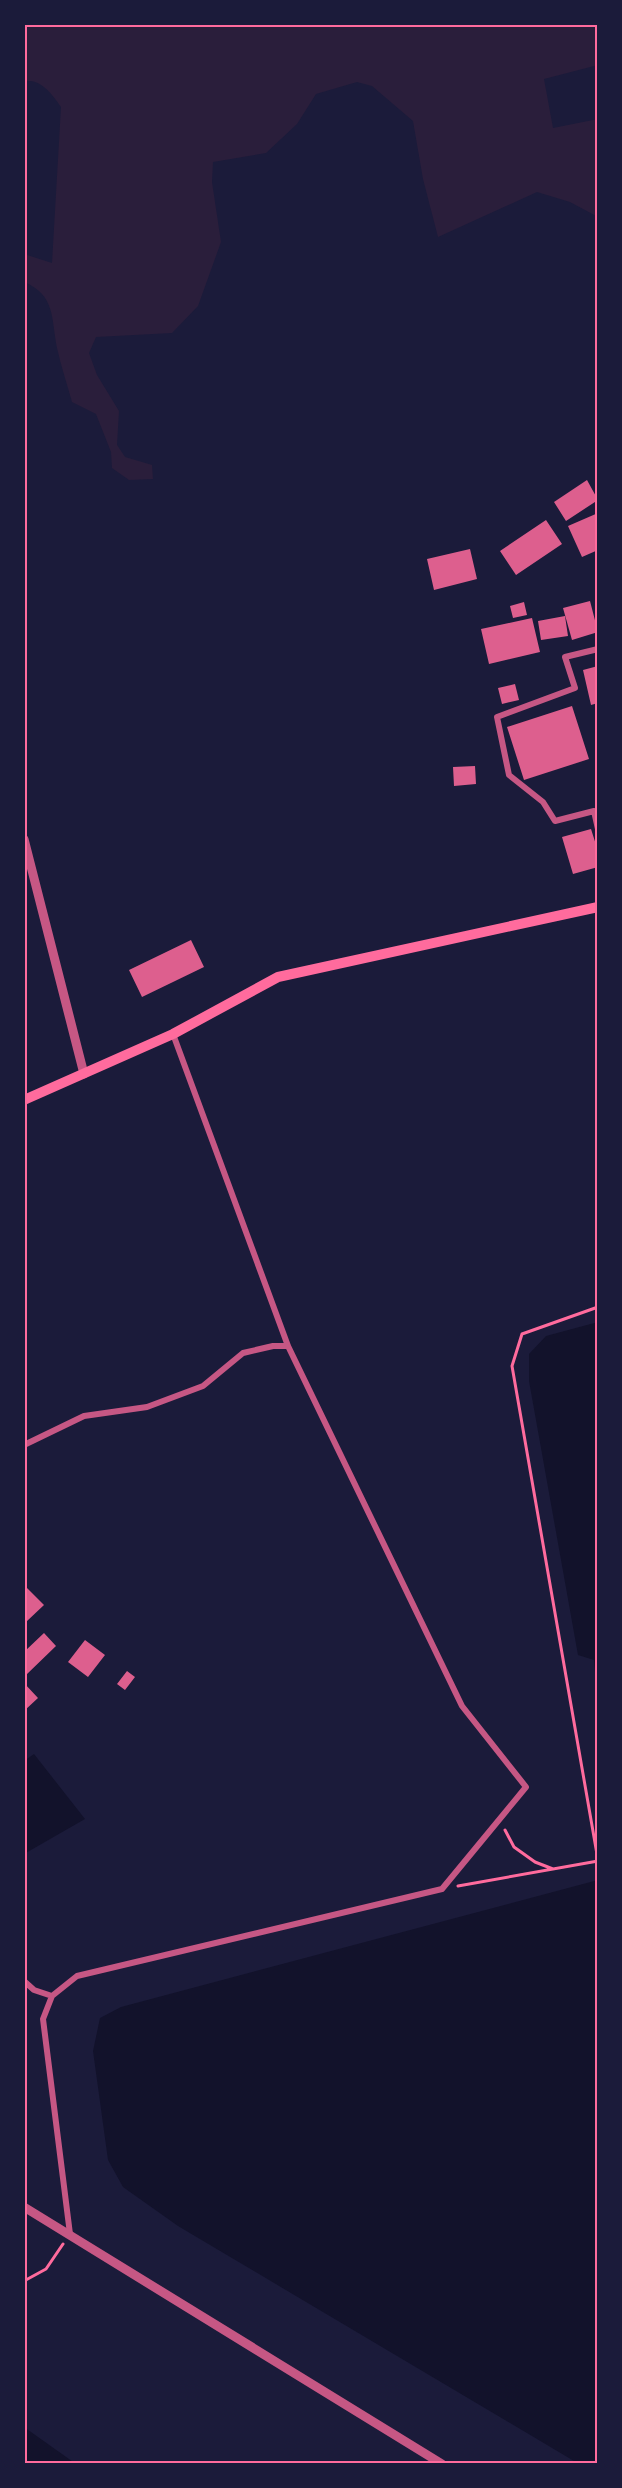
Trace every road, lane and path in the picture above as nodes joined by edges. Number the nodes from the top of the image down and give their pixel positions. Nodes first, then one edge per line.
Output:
1 (598, 649) edge
2 (598, 828) edge
3 (24, 839) edge
4 (598, 907) edge
5 (173, 1034) junction
6 (84, 1074) junction
7 (24, 1100) edge
8 (598, 1307) edge
9 (288, 1346) junction
10 (24, 1445) edge
11 (497, 1822) junction
12 (598, 1861) edge
13 (554, 1869) junction
14 (442, 1889) junction
15 (24, 1981) edge
16 (52, 1996) junction
17 (24, 2206) edge
18 (70, 2234) junction
19 (24, 2281) edge
20 (442, 2464) edge

1 - 2 street
3 - 6 street
4 - 5 main road
5 - 6 main road
5 - 9 street
6 - 7 main road
8 - 12 path
9 - 10 street
9 - 11 street
11 - 13 path
11 - 14 street
12 - 13 path
13 - 14 path
14 - 16 street
15 - 16 street
16 - 18 street
17 - 18 street
18 - 19 path
18 - 20 street

